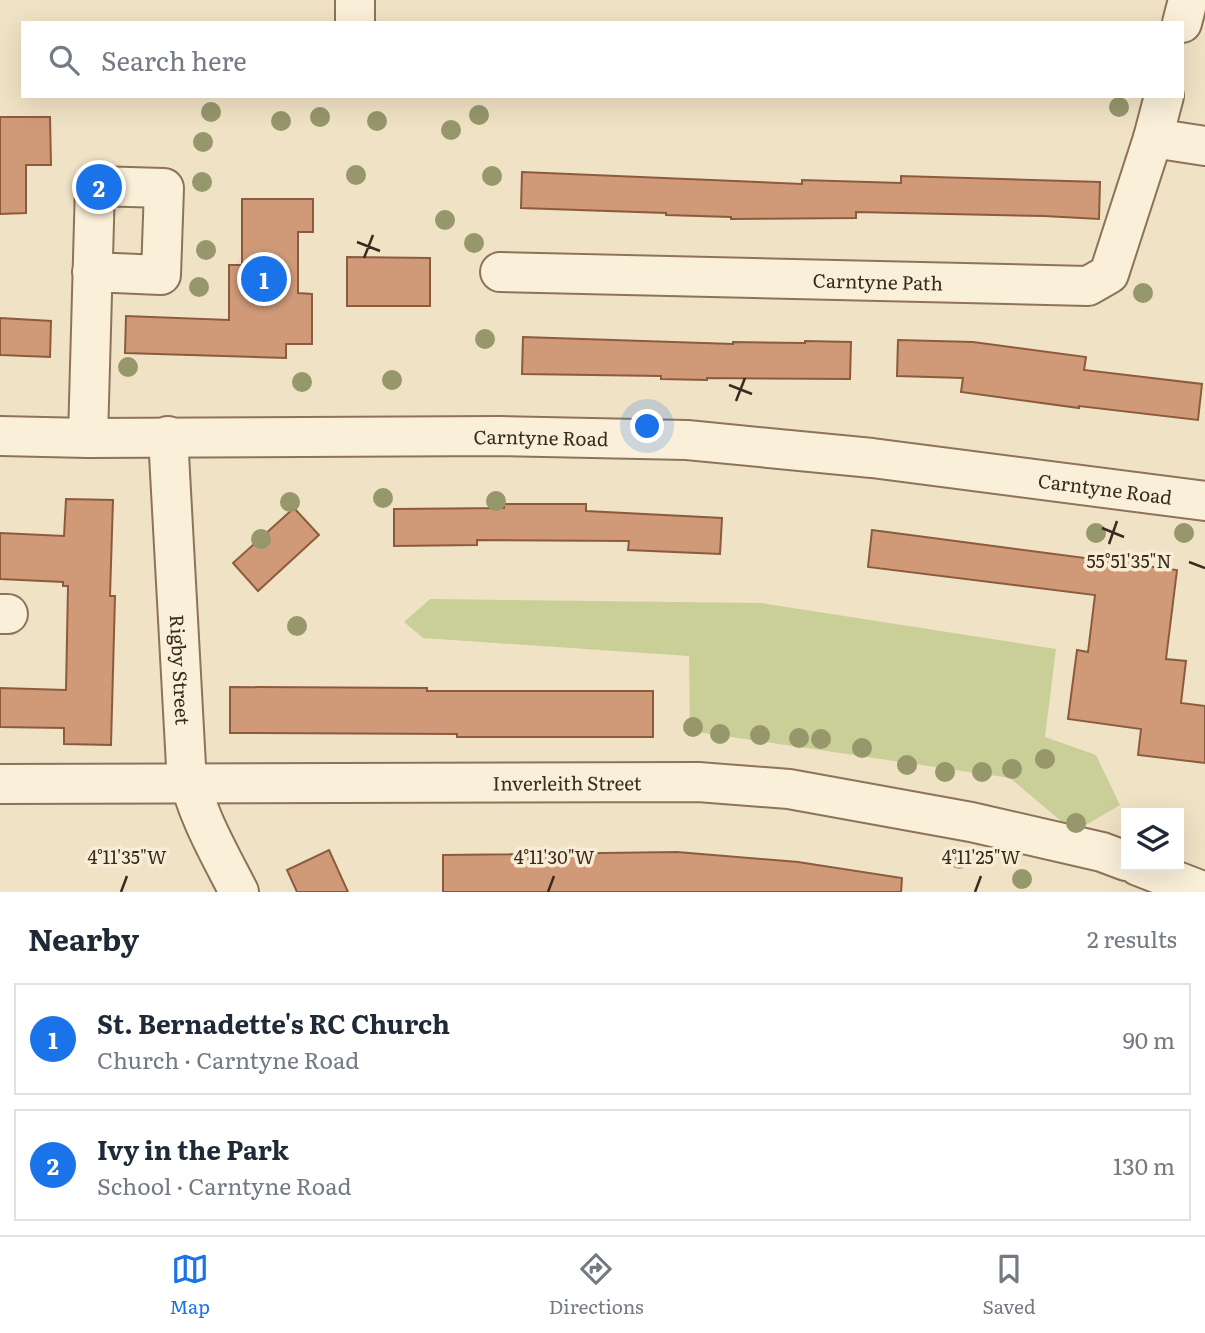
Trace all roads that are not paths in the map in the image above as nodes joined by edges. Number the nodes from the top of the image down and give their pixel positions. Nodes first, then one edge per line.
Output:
1 (355, 0) edge
2 (1188, 0) edge
3 (355, 21) edge
4 (1183, 21) edge
5 (1163, 98) edge
6 (1153, 138) junction
7 (1205, 146) edge
8 (92, 272) dead end
9 (500, 272) dead end
10 (0, 436) edge
11 (168, 436) junction
12 (88, 438) junction
13 (1205, 500) edge
14 (189, 783) junction
15 (0, 784) edge
16 (1121, 859) edge
17 (1151, 871) edge
18 (239, 892) edge
19 (1205, 892) edge

1 - 3 street
2 - 4 street
5 - 6 street, Carntyne Path
6 - 7 street
6 - 9 street, Carntyne Path
8 - 12 street
10 - 12 street, Carntyne Road
11 - 12 street, Carntyne Road
11 - 13 street, Carntyne Road
11 - 14 street, Rigby Street
14 - 15 street, Inverleith Street
14 - 16 street, Inverleith Street
14 - 18 street, Rigby Street
17 - 19 street

